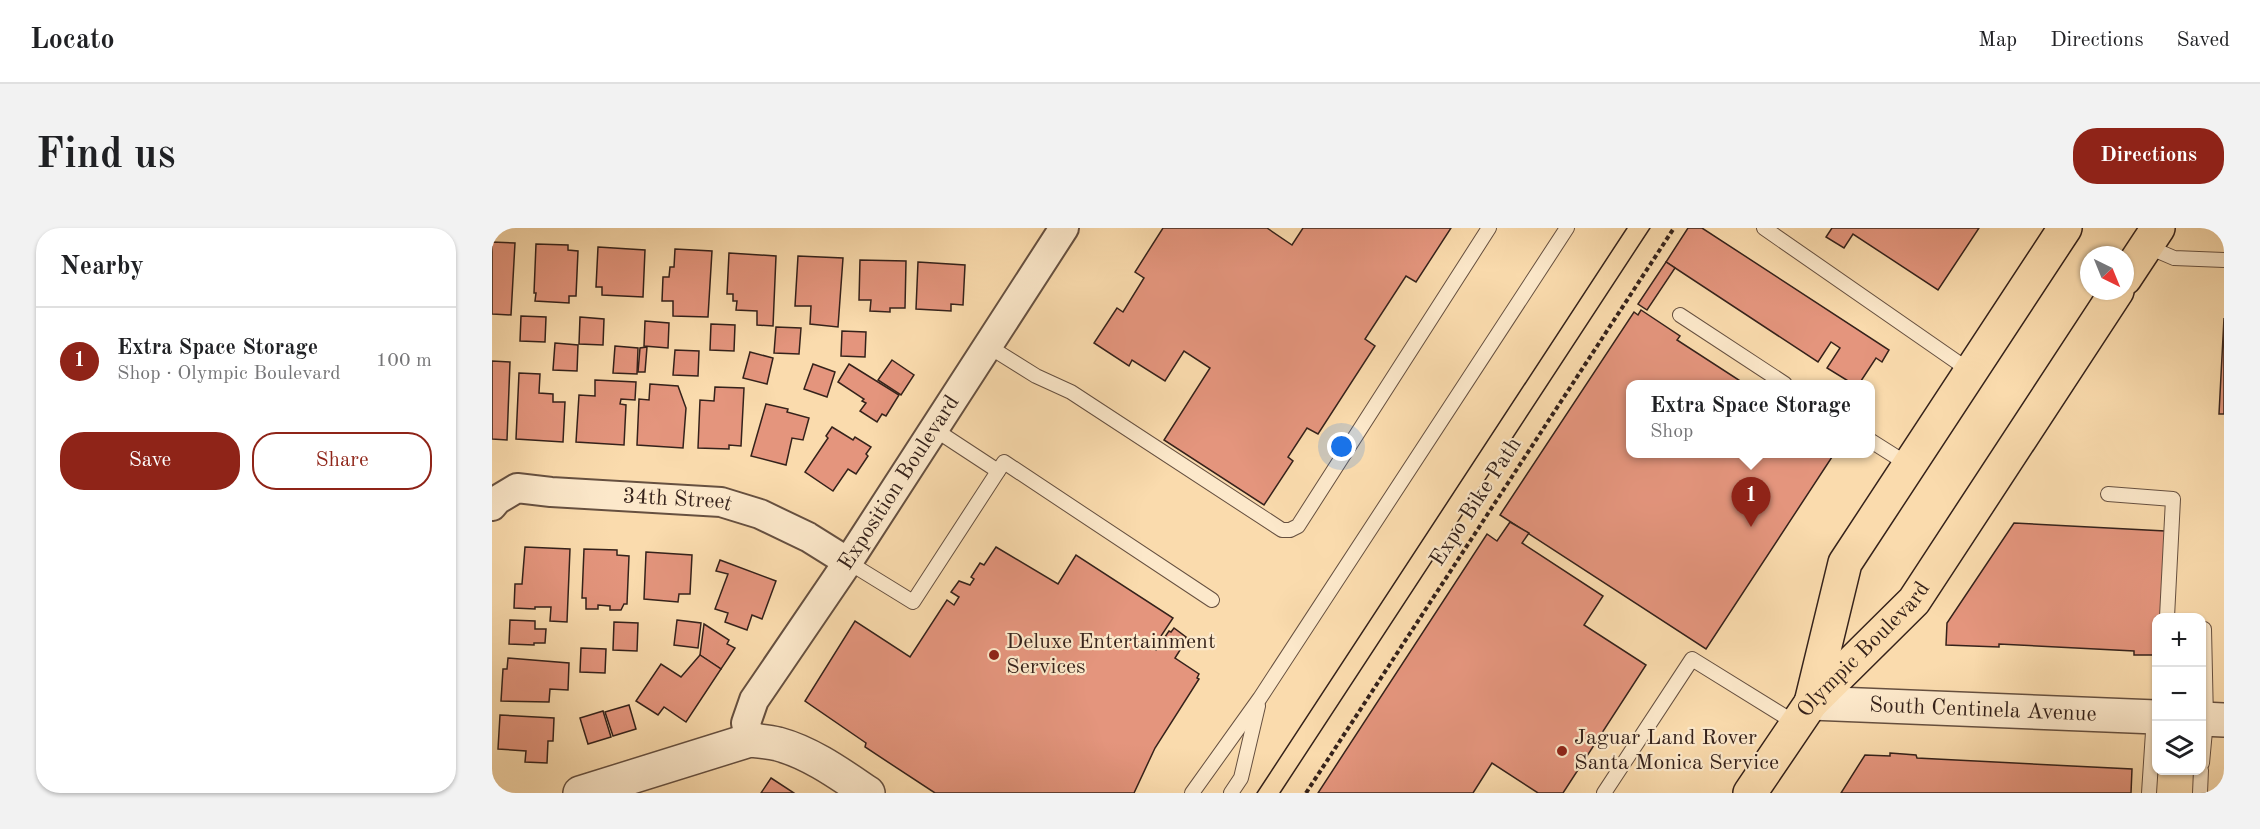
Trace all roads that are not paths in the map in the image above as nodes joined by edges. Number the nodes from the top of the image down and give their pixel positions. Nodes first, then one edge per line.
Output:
1 (1064, 228) edge
2 (1489, 228) edge
3 (1567, 228) edge
4 (1764, 228) edge
5 (2064, 228) edge
6 (2152, 237) edge
7 (2224, 260) edge
8 (2134, 264) edge
9 (2111, 300) edge
10 (1680, 315) dead end
11 (988, 346) junction
12 (1970, 371) junction
13 (1779, 380) edge
14 (934, 429) junction
15 (1875, 444) edge
16 (1909, 465) junction
17 (998, 471) junction
18 (2108, 494) dead end
19 (494, 503) edge
20 (848, 562) junction
21 (1212, 600) dead end
22 (2167, 613) edge
23 (2206, 655) edge
24 (1260, 699) junction
25 (1804, 714) junction
26 (2152, 717) edge
27 (2211, 720) edge
28 (2155, 721) edge
29 (750, 740) junction
30 (2206, 744) edge
31 (2201, 775) edge
32 (580, 793) edge
33 (868, 793) edge
34 (1192, 793) edge
35 (1231, 793) edge
36 (1604, 793) edge
37 (1750, 793) edge
38 (2149, 793) edge
39 (2200, 793) edge

1 - 11 street, Exposition Boulevard
2 - 11 lane
3 - 24 lane
4 - 12 lane
5 - 12 main road, Olympic Boulevard
6 - 7 lane
6 - 8 main road
9 - 25 main road, Olympic Boulevard
10 - 13 lane
11 - 14 street, Exposition Boulevard
12 - 16 main road, Olympic Boulevard
14 - 17 lane
14 - 20 street, Exposition Boulevard
15 - 16 lane
16 - 25 main road, Olympic Boulevard
17 - 20 lane
17 - 21 lane
18 - 22 lane
19 - 20 street, 34th Street
20 - 29 street, Exposition Boulevard
23 - 27 lane
24 - 34 lane
24 - 35 lane
25 - 26 street, South Centinela Avenue
25 - 36 lane
25 - 37 main road
27 - 30 lane
28 - 38 lane
29 - 32 street
29 - 33 street
31 - 39 lane

